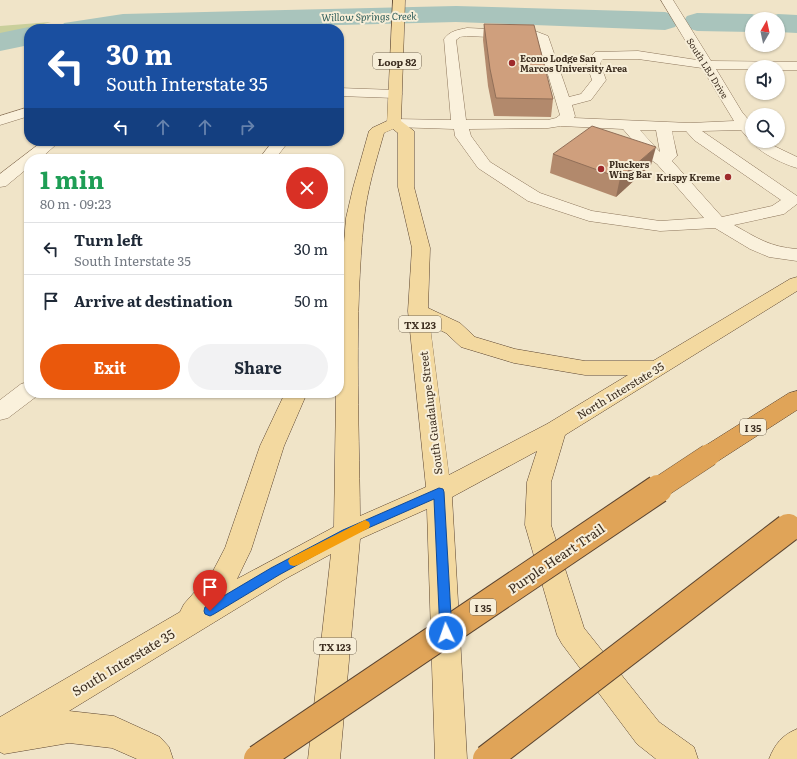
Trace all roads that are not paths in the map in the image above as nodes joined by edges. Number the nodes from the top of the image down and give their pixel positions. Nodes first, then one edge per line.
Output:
1 (666, 0) edge
2 (399, 2) edge
3 (706, 65) junction
4 (797, 66) edge
5 (344, 92) edge
6 (395, 94) junction
7 (564, 102) junction
8 (24, 113) edge
9 (0, 121) edge
10 (561, 122) junction
11 (394, 123) junction
12 (460, 124) junction
13 (745, 124) edge
14 (628, 125) junction
15 (663, 126) junction
16 (690, 127) junction
17 (745, 130) edge
18 (46, 146) edge
19 (277, 146) edge
20 (766, 148) edge
21 (35, 154) edge
22 (271, 154) edge
23 (663, 161) junction
24 (24, 163) edge
25 (797, 163) edge
26 (0, 182) edge
27 (718, 223) junction
28 (797, 255) edge
29 (797, 283) edge
30 (418, 311) junction
31 (344, 324) edge
32 (656, 368) junction
33 (24, 394) edge
34 (294, 398) edge
35 (797, 399) edge
36 (0, 412) edge
37 (554, 430) junction
38 (439, 492) junction
39 (793, 525) edge
40 (347, 533) junction
41 (183, 626) junction
42 (0, 735) edge
43 (0, 739) edge
44 (797, 745) edge
45 (157, 759) edge
46 (258, 759) edge
47 (324, 759) edge
48 (451, 759) edge
49 (488, 759) edge
50 (682, 759) edge
51 (785, 759) edge

1 - 3 street, South LBJ Drive
2 - 6 main road, Loop 82
3 - 4 street
3 - 7 street
3 - 13 street, South LBJ Drive
5 - 6 street
6 - 11 main road, Loop 82
7 - 10 street
7 - 12 street
8 - 9 street
10 - 12 street
10 - 14 street
11 - 12 street
11 - 30 main road, South Guadalupe Street / TX 123
11 - 31 main road
12 - 27 street
14 - 15 street
14 - 23 street
15 - 16 street
15 - 23 street
16 - 17 street
16 - 27 street
18 - 21 street
19 - 22 street
20 - 25 street
23 - 27 street
24 - 26 street
27 - 28 street
29 - 32 main road, North Interstate 35
30 - 32 main road
30 - 38 main road, South Guadalupe Street / TX 123
31 - 40 main road
32 - 37 main road, North Interstate 35
33 - 36 street
34 - 41 main road
35 - 46 highway, Purple Heart Trail / I 35, bridge
37 - 38 main road, North Interstate 35
37 - 50 main road
38 - 40 main road, South Interstate 35
38 - 48 main road, South Guadalupe Street / TX 123
39 - 49 highway, bridge
40 - 41 main road, South Interstate 35
40 - 47 main road, TX 123
41 - 42 main road, South Interstate 35
43 - 45 main road
44 - 51 main road

